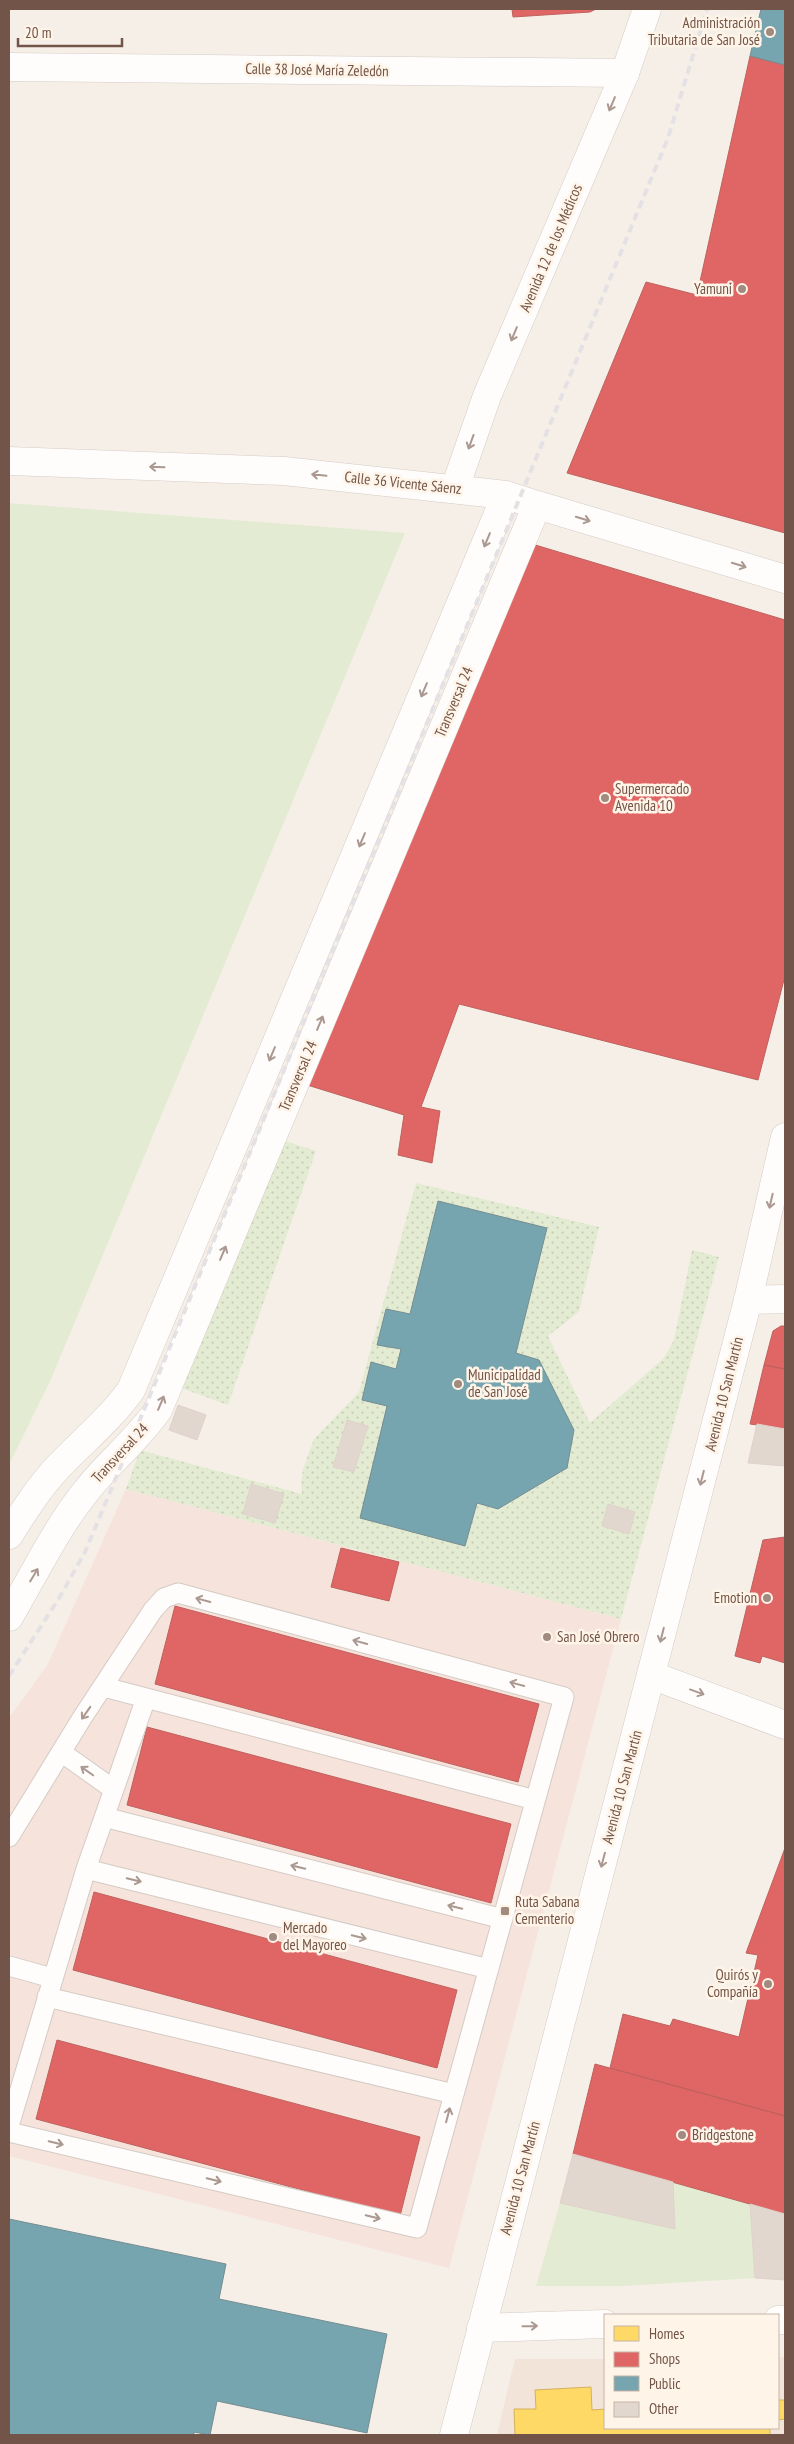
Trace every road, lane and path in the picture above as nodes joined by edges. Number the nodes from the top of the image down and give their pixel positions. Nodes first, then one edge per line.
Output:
1 (647, 9) edge
2 (9, 67) edge
3 (625, 73) junction
4 (9, 461) edge
5 (454, 488) junction
6 (506, 495) junction
7 (537, 505) junction
8 (785, 579) edge
9 (785, 1136) edge
10 (785, 1299) edge
11 (748, 1300) junction
12 (9, 1535) edge
13 (9, 1617) edge
14 (651, 1675) junction
15 (104, 1687) junction
16 (146, 1698) junction
17 (785, 1725) edge
18 (61, 1752) junction
19 (114, 1789) junction
20 (536, 1800) junction
21 (104, 1817) junction
22 (9, 1837) edge
23 (86, 1869) junction
24 (503, 1919) junction
25 (9, 1966) edge
26 (489, 1969) junction
27 (52, 1978) junction
28 (47, 1997) junction
29 (454, 2094) junction
30 (9, 2126) edge
31 (9, 2132) edge
32 (604, 2324) edge
33 (481, 2328) junction
34 (454, 2435) edge

1 - 3 main road, Avenida 12 de los Médicos
2 - 3 main road, Calle 38 José María Zeledón
3 -> 5 main road, Avenida 12 de los Médicos
5 -> 4 main road, Calle 36 Vicente Sáenz
5 - 6 main road, Calle 36 Vicente Sáenz
6 - 7 main road, Calle 36 Vicente Sáenz
6 -> 12 main road
7 -> 8 main road, Calle 36 Vicente Sáenz
13 -> 7 main road, Transversal 24
9 -> 11 main road, Avenida 10 San Martín
10 - 11 main road
11 -> 14 main road, Avenida 10 San Martín
14 -> 17 main road
14 -> 33 main road, Avenida 10 San Martín
15 - 16 lane
15 -> 18 lane
20 -> 15 lane
16 - 19 lane
16 - 20 lane
19 -> 18 lane
18 - 22 lane
19 - 21 lane
20 - 24 lane
21 - 23 lane
24 -> 21 lane
23 -> 26 lane
23 - 27 lane
24 - 26 lane
25 - 27 lane
26 - 29 lane
27 - 28 lane
28 - 29 lane
28 - 30 lane
31 -> 29 lane
33 -> 32 main road
33 - 34 main road, Avenida 10 San Martín

